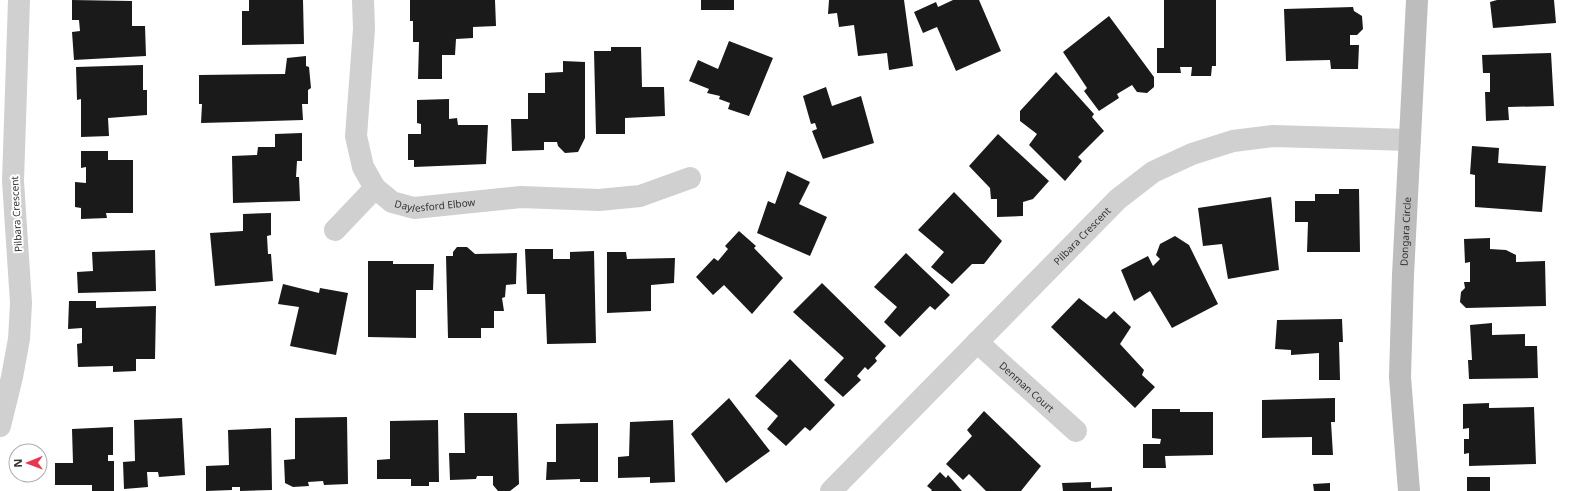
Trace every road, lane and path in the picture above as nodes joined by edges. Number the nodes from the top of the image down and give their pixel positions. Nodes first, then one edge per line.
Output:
1 (19, 0) edge
2 (363, 0) edge
3 (1418, 0) edge
4 (1410, 140) junction
5 (690, 178) dead end
6 (375, 188) junction
7 (335, 230) dead end
8 (977, 342) junction
9 (0, 426) edge
10 (1076, 431) dead end
11 (1407, 464) junction
12 (831, 491) edge
13 (1403, 491) edge
14 (1409, 491) edge

1 - 9 street, Pilbara Crescent
2 - 6 street, Daylesford Elbow
3 - 4 street, Dongara Circle
4 - 8 street, Pilbara Crescent
4 - 11 street, Dongara Circle
5 - 6 street, Daylesford Elbow
6 - 7 street
8 - 10 street, Denman Court
8 - 12 street, Pilbara Crescent
11 - 13 street, Dongara Circle
11 - 14 street, Dongara Circle

